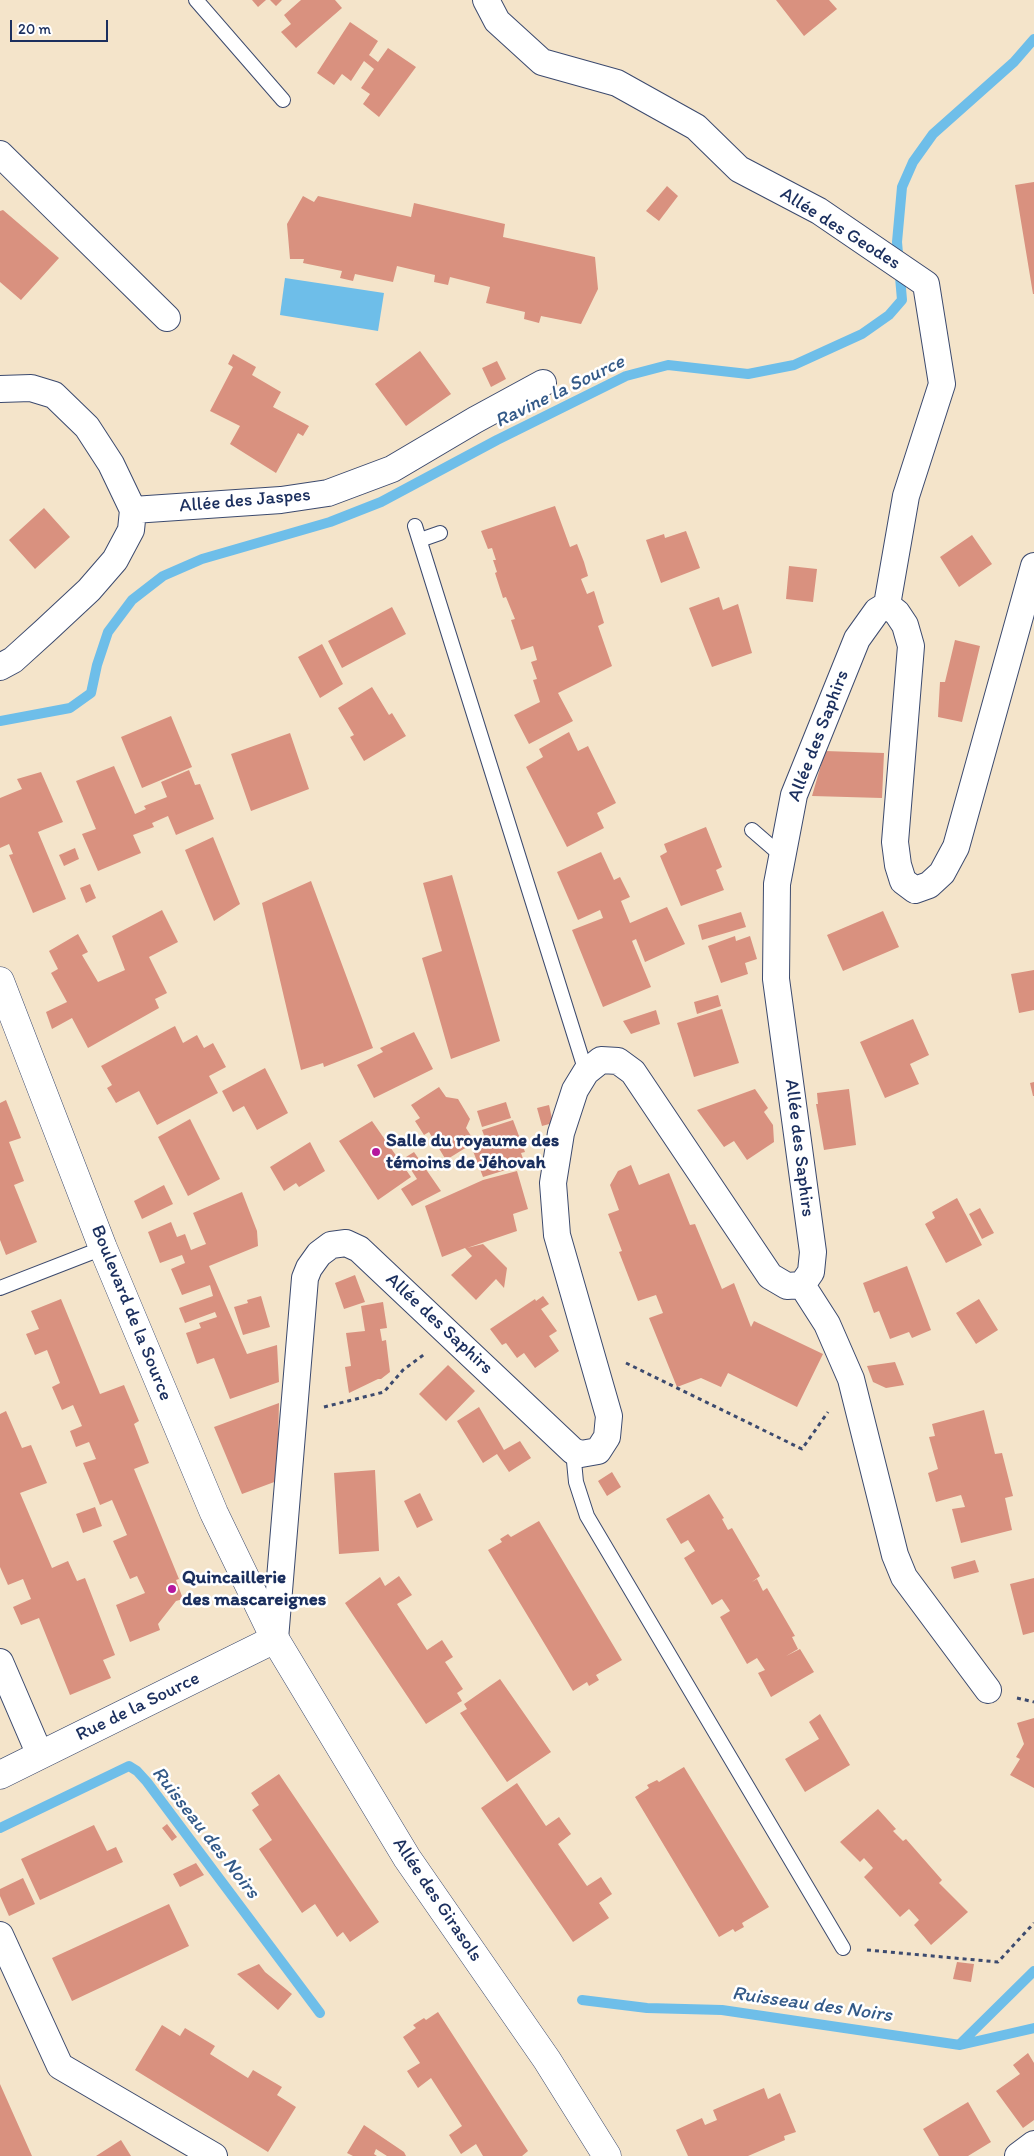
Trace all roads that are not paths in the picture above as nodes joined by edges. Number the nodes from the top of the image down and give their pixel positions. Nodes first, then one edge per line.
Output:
1 (196, 0) edge
2 (486, 0) edge
3 (283, 100) dead end
4 (0, 154) edge
5 (166, 318) dead end
6 (543, 383) dead end
7 (0, 389) edge
8 (132, 510) junction
9 (415, 526) dead end
10 (440, 534) dead end
11 (420, 540) junction
12 (1034, 566) edge
13 (887, 604) junction
14 (0, 667) edge
15 (752, 830) dead end
16 (782, 856) junction
17 (0, 981) edge
18 (586, 1072) junction
19 (103, 1248) junction
20 (802, 1285) junction
21 (0, 1288) edge
22 (573, 1451) junction
23 (275, 1639) junction
24 (0, 1662) edge
25 (988, 1690) dead end
26 (40, 1755) junction
27 (0, 1775) edge
28 (0, 1935) edge
29 (843, 1948) road end
30 (1034, 2144) edge
31 (214, 2156) edge
32 (607, 2156) edge
33 (1018, 2156) edge

1 - 3 lane
2 - 13 street, Allée des Geodes
4 - 5 street
6 - 8 street, Allée des Jaspes
7 - 8 street
8 - 14 street
9 - 11 lane
10 - 11 lane
11 - 18 lane
12 - 13 street
13 - 16 street, Allée des Saphirs
15 - 16 lane
16 - 20 street, Allée des Saphirs
17 - 19 street, Boulevard de la Source
18 - 20 street
18 - 22 street
19 - 21 lane
19 - 23 street, Boulevard de la Source
20 - 25 street
22 - 23 street, Allée des Saphirs
22 - 29 lane
23 - 26 street, Rue de la Source
23 - 32 street, Allée des Girasols
24 - 26 street
26 - 27 street, Rue de la Source
28 - 31 street
30 - 33 street

